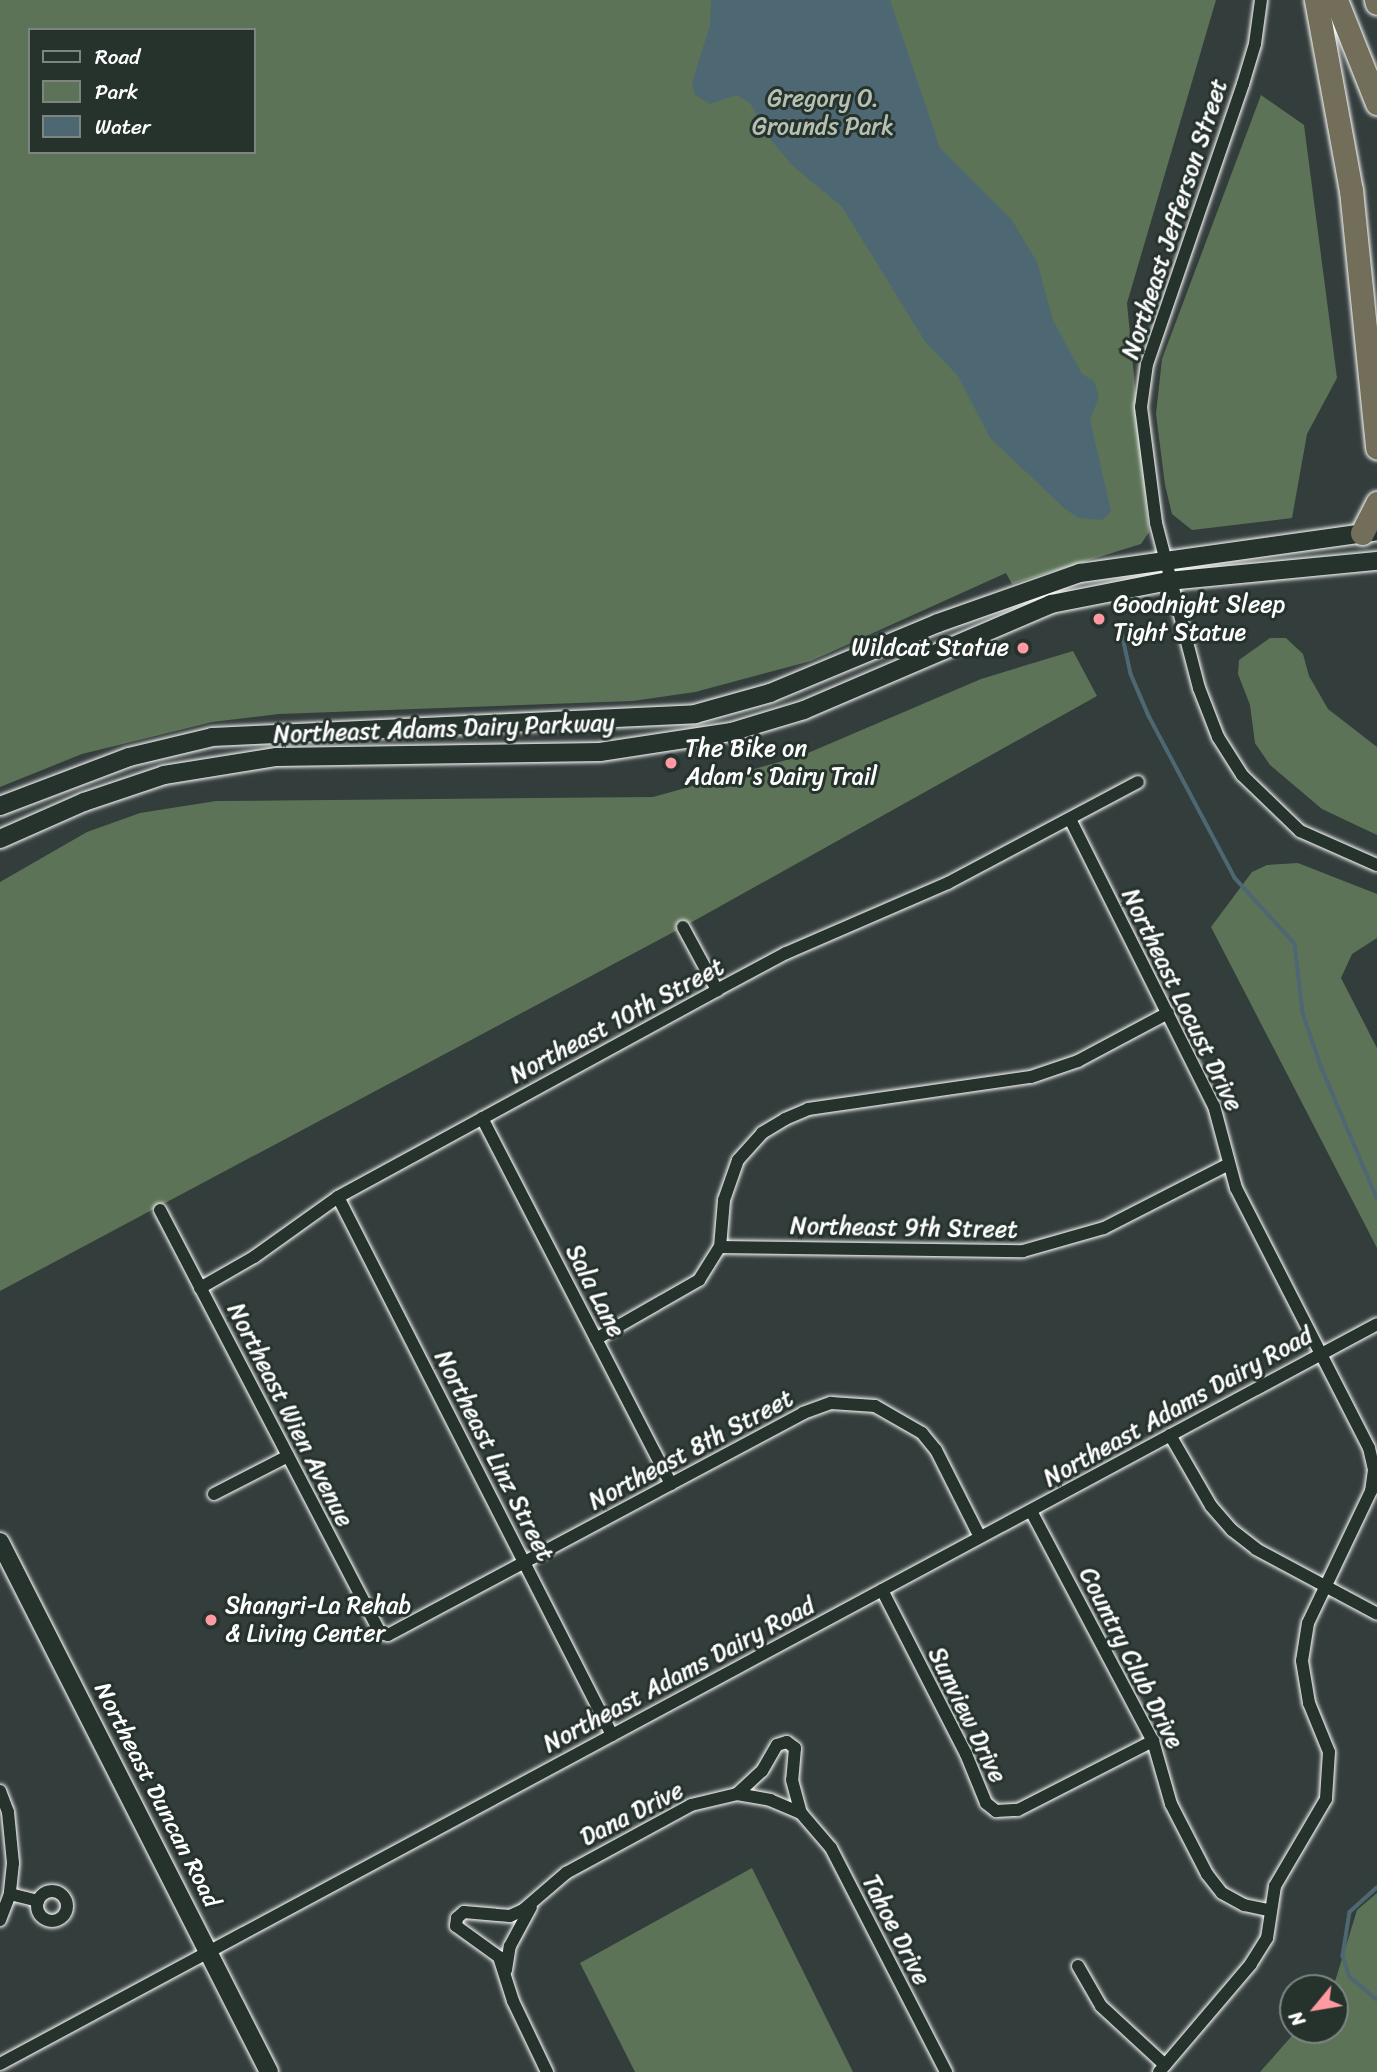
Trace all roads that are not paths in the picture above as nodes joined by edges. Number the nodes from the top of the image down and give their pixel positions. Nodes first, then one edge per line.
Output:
1 (1261, 0) edge
2 (1316, 0) edge
3 (1336, 0) edge
4 (1377, 103) edge
5 (1377, 448) edge
6 (1377, 503) edge
7 (1369, 532) edge
8 (1164, 559) junction
9 (1377, 561) edge
10 (1168, 581) junction
11 (1138, 782) dead end
12 (0, 806) edge
13 (1070, 819) junction
14 (0, 839) edge
15 (1377, 865) edge
16 (683, 927) dead end
17 (718, 990) junction
18 (1168, 1013) junction
19 (482, 1118) junction
20 (1227, 1165) junction
21 (338, 1197) junction
22 (160, 1210) dead end
23 (720, 1247) junction
24 (200, 1288) junction
25 (1377, 1324) edge
26 (596, 1339) junction
27 (1321, 1353) junction
28 (1170, 1435) junction
29 (288, 1456) junction
30 (671, 1484) junction
31 (214, 1494) dead end
32 (1031, 1511) junction
33 (980, 1537) junction
34 (0, 1542) edge
35 (525, 1563) junction
36 (1326, 1587) junction
37 (882, 1590) junction
38 (1377, 1614) edge
39 (377, 1636) joint
40 (612, 1735) junction
41 (1153, 1741) junction
42 (0, 1791) edge
43 (737, 1794) junction
44 (801, 1813) junction
45 (10, 1894) junction
46 (538, 1899) junction
47 (38, 1901) dead end
48 (1268, 1910) junction
49 (0, 1920) edge
50 (211, 1951) junction
51 (1078, 1966) dead end
52 (505, 1972) junction
53 (0, 2064) edge
54 (1162, 2068) edge
55 (269, 2072) edge
56 (547, 2072) edge
57 (946, 2072) edge

1 - 8 street, Northeast Jefferson Street
2 - 5 highway
3 - 4 highway
6 - 7 highway
7 - 8 main road, Northeast Adams Dairy Parkway
8 - 10 street, Northeast Jefferson Street
8 - 12 main road, Northeast Adams Dairy Parkway
9 - 10 main road, Northeast Adams Dairy Parkway
10 - 14 main road, Northeast Adams Dairy Parkway
10 - 15 street, Northeast Jefferson Street
11 - 13 street, Northeast 10th Street
13 - 17 street, Northeast 10th Street
13 - 18 street, Northeast Locust Drive
16 - 17 street
17 - 19 street, Northeast 10th Street
18 - 20 street, Northeast Locust Drive
18 - 23 street
19 - 21 street, Northeast 10th Street
19 - 26 street, Sala Lane
20 - 23 street, Northeast 9th Street
20 - 27 street, Northeast Locust Drive
21 - 24 street, Northeast 10th Street
21 - 35 street, Northeast Linz Street
22 - 24 street, Northeast Wien Avenue
23 - 26 street
24 - 29 street, Northeast Wien Avenue
25 - 27 street, Northeast Adams Dairy Road
26 - 30 street, Sala Lane
27 - 28 street, Northeast Adams Dairy Road
27 - 36 street, Northeast Locust Drive
28 - 32 street, Northeast Adams Dairy Road
28 - 36 street
29 - 31 street
29 - 39 street, Northeast Wien Avenue
30 - 33 street, Northeast 8th Street
30 - 35 street, Northeast 8th Street
32 - 33 street, Northeast Adams Dairy Road
32 - 41 street, Country Club Drive
33 - 37 street, Northeast Adams Dairy Road
34 - 50 main road, Northeast Duncan Road
35 - 39 street, Northeast 8th Street
35 - 40 street, Northeast Linz Street
36 - 38 street
36 - 48 street, Northeast Locust Drive
37 - 40 street, Northeast Adams Dairy Road
37 - 41 street, Sunview Drive
40 - 50 street, Northeast Adams Dairy Road
41 - 48 street, Country Club Drive
42 - 45 street
43 - 44 street, Tahoe Drive
43 - 44 street, Tahoe Drive
43 - 46 street, Dana Drive
44 - 57 street, Tahoe Drive
45 - 47 street
45 - 49 street
46 - 52 street, Dana Drive
46 - 52 street, Dana Drive
48 - 54 street, Northeast Locust Drive
50 - 53 street, Northeast Adams Dairy Road
50 - 55 main road, Northeast Duncan Road
51 - 54 street
52 - 56 street

